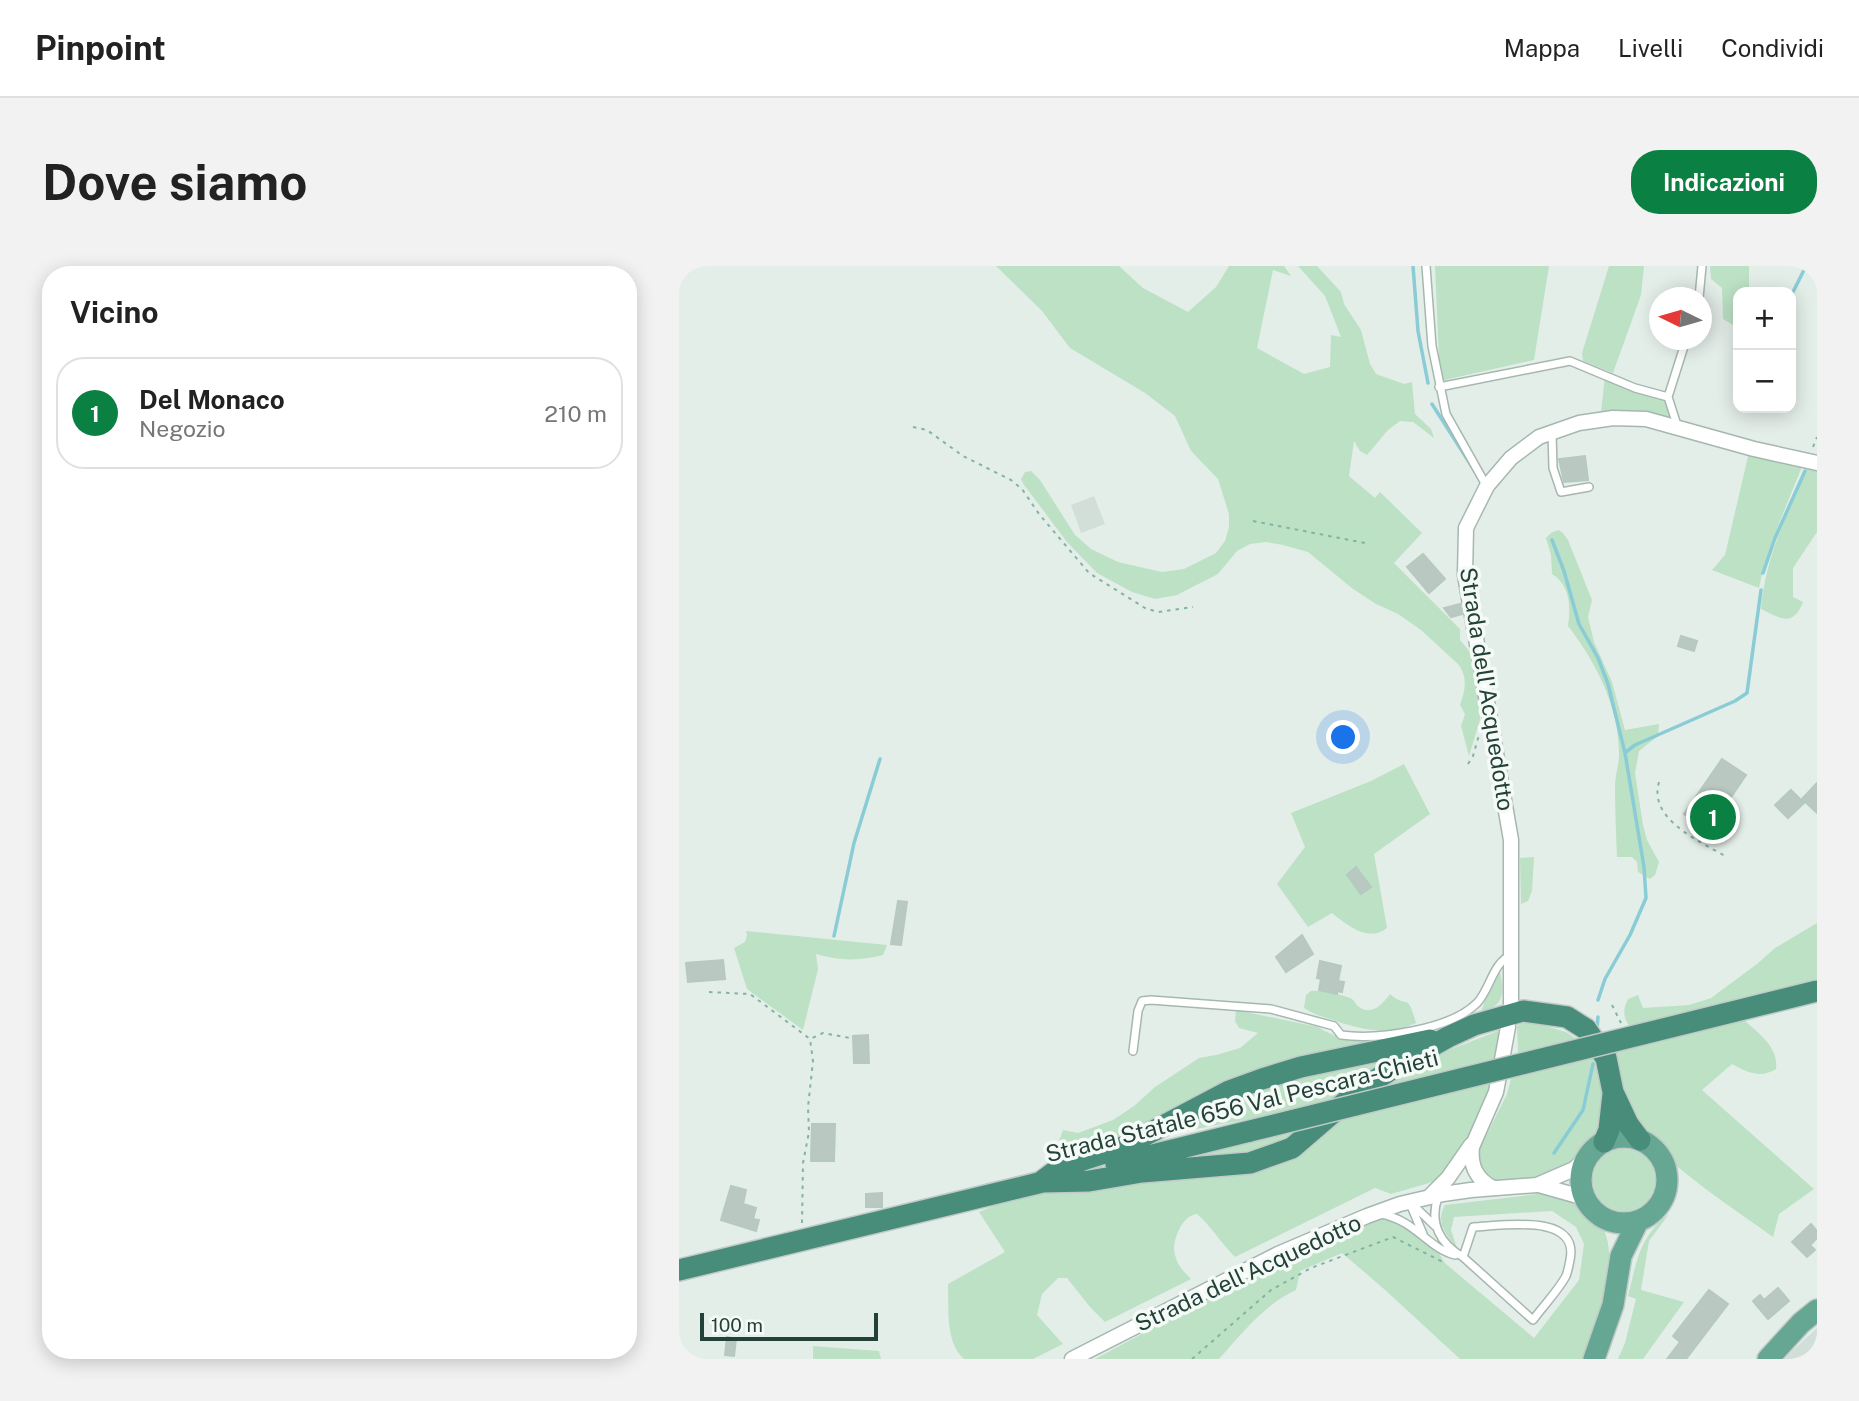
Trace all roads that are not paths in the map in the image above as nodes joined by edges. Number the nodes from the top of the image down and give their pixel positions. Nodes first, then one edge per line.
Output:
1 (1426, 266) edge
2 (1702, 266) edge
3 (1700, 287) edge
4 (1683, 350) edge
5 (1439, 387) junction
6 (1668, 397) junction
7 (1678, 429) junction
8 (1552, 432) junction
9 (1817, 463) edge
10 (1487, 486) junction
11 (1589, 487) dead end
12 (1513, 955) junction
13 (1817, 991) edge
14 (1511, 1003) dead end
15 (1509, 1027) dead end
16 (1448, 1037) junction
17 (1133, 1051) dead end
18 (1613, 1092) junction
19 (1476, 1138) junction
20 (1640, 1140) junction
21 (1596, 1149) junction
22 (1041, 1182) junction
23 (1537, 1185) junction
24 (1493, 1188) junction
25 (1434, 1196) junction
26 (1585, 1198) junction
27 (1410, 1202) junction
28 (1375, 1213) junction
29 (1605, 1219) junction
30 (1638, 1221) junction
31 (1436, 1227) junction
32 (1423, 1234) junction
33 (1621, 1256) junction
34 (1462, 1257) junction
35 (679, 1270) edge
36 (1814, 1314) edge
37 (1072, 1359) edge
38 (1594, 1359) edge
39 (1768, 1359) edge

1 - 5 lane
2 - 3 lane
4 - 6 lane
5 - 6 lane
5 - 10 lane
6 - 7 lane
7 - 8 street, Strada dell'Acquedotto
7 - 9 street, Strada dell'Acquedotto
8 - 10 street, Strada dell'Acquedotto
8 - 11 lane
10 - 12 street, Strada dell'Acquedotto
12 - 14 street, Strada dell'Acquedotto
12 - 17 lane
13 - 22 highway, Strada Statale 656 Val Pescara-Chieti, bridge
15 - 19 street
16 - 18 highway
16 - 22 highway
16 - 22 highway
18 - 20 highway
18 - 21 highway
19 - 24 street
19 - 25 street
20 - 21 main road
20 - 30 main road
21 - 23 street, Strada dell'Acquedotto
21 - 26 main road
22 - 35 highway, Strada Statale 656 Val Pescara-Chieti
23 - 24 street, Strada dell'Acquedotto
23 - 26 street, Strada dell'Acquedotto
24 - 25 street, Strada dell'Acquedotto
25 - 27 street, Strada dell'Acquedotto
25 - 31 lane
26 - 29 main road
27 - 28 street, Strada dell'Acquedotto
27 - 31 lane
27 - 32 lane
28 - 32 lane
28 - 37 street, Strada dell'Acquedotto
29 - 30 main road
29 - 33 main road
30 - 33 main road
31 - 34 lane
32 - 34 lane
33 - 38 main road
34 - 34 lane
36 - 39 main road

